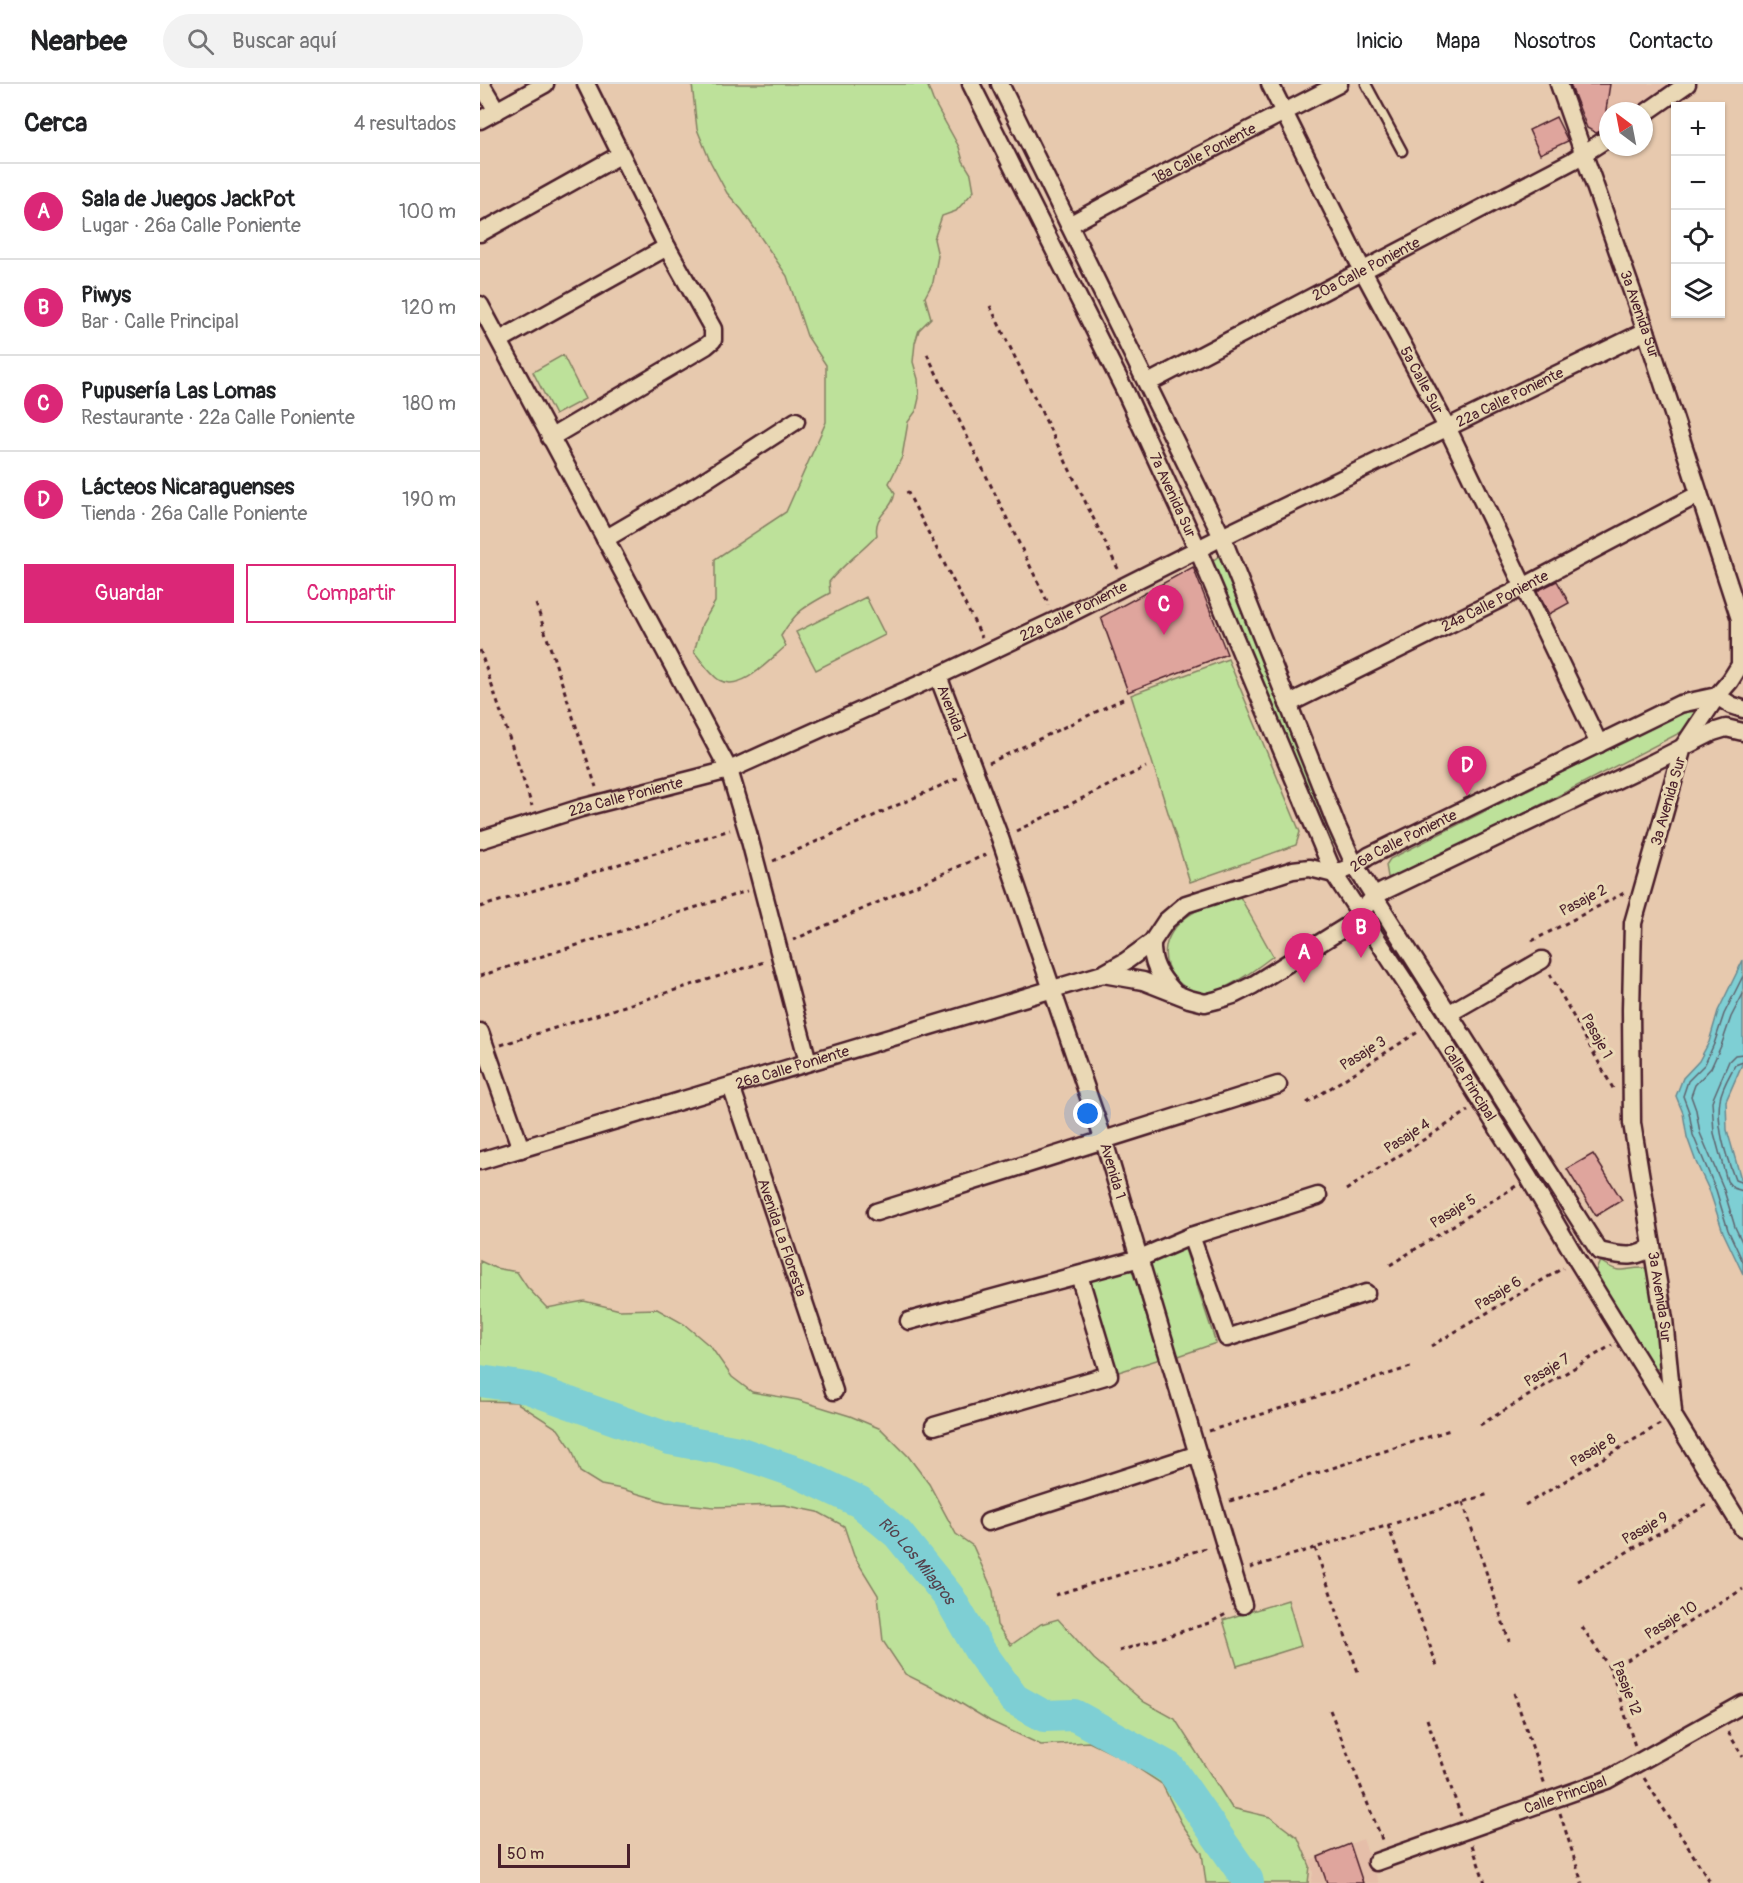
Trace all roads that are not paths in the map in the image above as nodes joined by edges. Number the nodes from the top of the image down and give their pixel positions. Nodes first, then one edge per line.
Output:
1 (482, 84) edge
2 (545, 84) edge
3 (586, 84) edge
4 (971, 84) edge
5 (1000, 84) edge
6 (1270, 84) edge
7 (1339, 84) edge
8 (1366, 84) edge
9 (1559, 84) edge
10 (1688, 84) edge
11 (1653, 108) edge
12 (497, 111) junction
13 (1284, 112) junction
14 (480, 120) edge
15 (1599, 144) edge
16 (1402, 152) dead end
17 (620, 155) junction
18 (1584, 155) junction
19 (1070, 225) junction
20 (480, 232) edge
21 (667, 247) junction
22 (1363, 271) junction
23 (480, 305) edge
24 (1646, 331) junction
25 (500, 340) junction
26 (1148, 383) junction
27 (796, 421) dead end
28 (1448, 429) junction
29 (550, 438) junction
30 (1700, 494) junction
31 (1222, 537) junction
32 (605, 538) junction
33 (1198, 550) junction
34 (1524, 586) junction
35 (938, 676) junction
36 (1717, 696) junction
37 (1288, 704) junction
38 (1743, 710) edge
39 (1737, 731) edge
40 (1599, 744) junction
41 (1683, 747) junction
42 (729, 770) junction
43 (480, 840) edge
44 (1355, 866) junction
45 (1334, 874) junction
46 (1376, 896) junction
47 (1360, 912) junction
48 (1152, 942) junction
49 (1542, 960) road end
50 (1103, 974) junction
51 (1051, 988) junction
52 (1177, 995) junction
53 (1448, 1014) junction
54 (480, 1032) edge
55 (808, 1062) junction
56 (1278, 1084) dead end
57 (731, 1086) junction
58 (1104, 1141) junction
59 (520, 1149) junction
60 (480, 1161) edge
61 (1318, 1196) dead end
62 (876, 1212) dead end
63 (1191, 1236) junction
64 (1652, 1245) junction
65 (1599, 1251) junction
66 (1140, 1258) junction
67 (1079, 1275) junction
68 (1586, 1275) junction
69 (1366, 1293) dead end
70 (909, 1321) dead end
71 (834, 1391) dead end
72 (1674, 1415) junction
73 (934, 1426) dead end
74 (1198, 1454) junction
75 (988, 1522) dead end
76 (1743, 1529) edge
77 (1244, 1605) road end
78 (1743, 1704) edge
79 (1382, 1860) road end

1 - 12 street
2 - 12 street
3 - 17 street
4 - 33 street, 7a Avenida Sur
5 - 19 street, 7a Avenida Sur
6 - 13 street, 5a Calle Sur
7 - 13 street, 18a Calle Poniente
8 - 16 lane
9 - 18 street, 3a Avenida Sur
10 - 11 street
12 - 14 street
13 - 19 street, 18a Calle Poniente
13 - 22 street, 5a Calle Sur
15 - 18 street, 20a Calle Poniente
17 - 20 street
17 - 21 street
18 - 22 street, 20a Calle Poniente
18 - 24 street, 3a Avenida Sur
19 - 26 street, 7a Avenida Sur
21 - 25 street
21 - 29 street
22 - 26 street, 20a Calle Poniente
22 - 28 street, 5a Calle Sur
23 - 25 street
24 - 28 street, 22a Calle Poniente
24 - 30 street, 3a Avenida Sur
25 - 29 street
26 - 31 street, 7a Avenida Sur
27 - 32 street
28 - 31 street, 22a Calle Poniente
28 - 34 street, 5a Calle Sur
29 - 32 street
30 - 34 street, 24a Calle Poniente
30 - 36 street, 3a Avenida Sur
31 - 33 street, 22a Calle Poniente
31 - 37 street, 7a Avenida Sur
32 - 42 street
33 - 35 street, 22a Calle Poniente
33 - 45 street, 7a Avenida Sur
34 - 37 street, 24a Calle Poniente
34 - 40 street, 5a Calle Sur
35 - 42 street, 22a Calle Poniente
35 - 51 street, Avenida 1
36 - 38 street
36 - 40 street, 26a Calle Poniente
36 - 41 street, 3a Avenida Sur
37 - 44 street, 7a Avenida Sur
39 - 41 street
40 - 44 street, 26a Calle Poniente
41 - 46 street
41 - 64 street, 3a Avenida Sur
42 - 43 street, 22a Calle Poniente
42 - 55 street
44 - 45 street, 26a Calle Poniente
44 - 46 street, 7a Avenida Sur
45 - 47 street, 7a Avenida Sur
45 - 48 street, 26a Calle Poniente
46 - 47 street
46 - 53 street, Calle Principal
47 - 52 street, 26a Calle Poniente
47 - 68 street, Calle Principal
48 - 50 street, 26a Calle Poniente
48 - 52 street
49 - 53 street
50 - 51 street, 26a Calle Poniente
50 - 52 street, 26a Calle Poniente
51 - 55 street, 26a Calle Poniente
51 - 58 street, Avenida 1
53 - 65 street, Calle Principal
54 - 59 street
55 - 57 street, 26a Calle Poniente
56 - 58 street
57 - 59 street, 26a Calle Poniente
57 - 71 street, Avenida La Floresta
58 - 62 street
58 - 66 street, Avenida 1
59 - 60 street, 26a Calle Poniente
61 - 63 street
63 - 66 street
63 - 69 street
64 - 65 street
64 - 72 street, 3a Avenida Sur
65 - 68 street
66 - 67 street
66 - 74 street, Avenida 1
67 - 70 street
67 - 73 street
68 - 72 street, Calle Principal
72 - 76 street, Calle Principal
74 - 75 street
74 - 77 street, Avenida 1
78 - 79 street, Calle Principal

